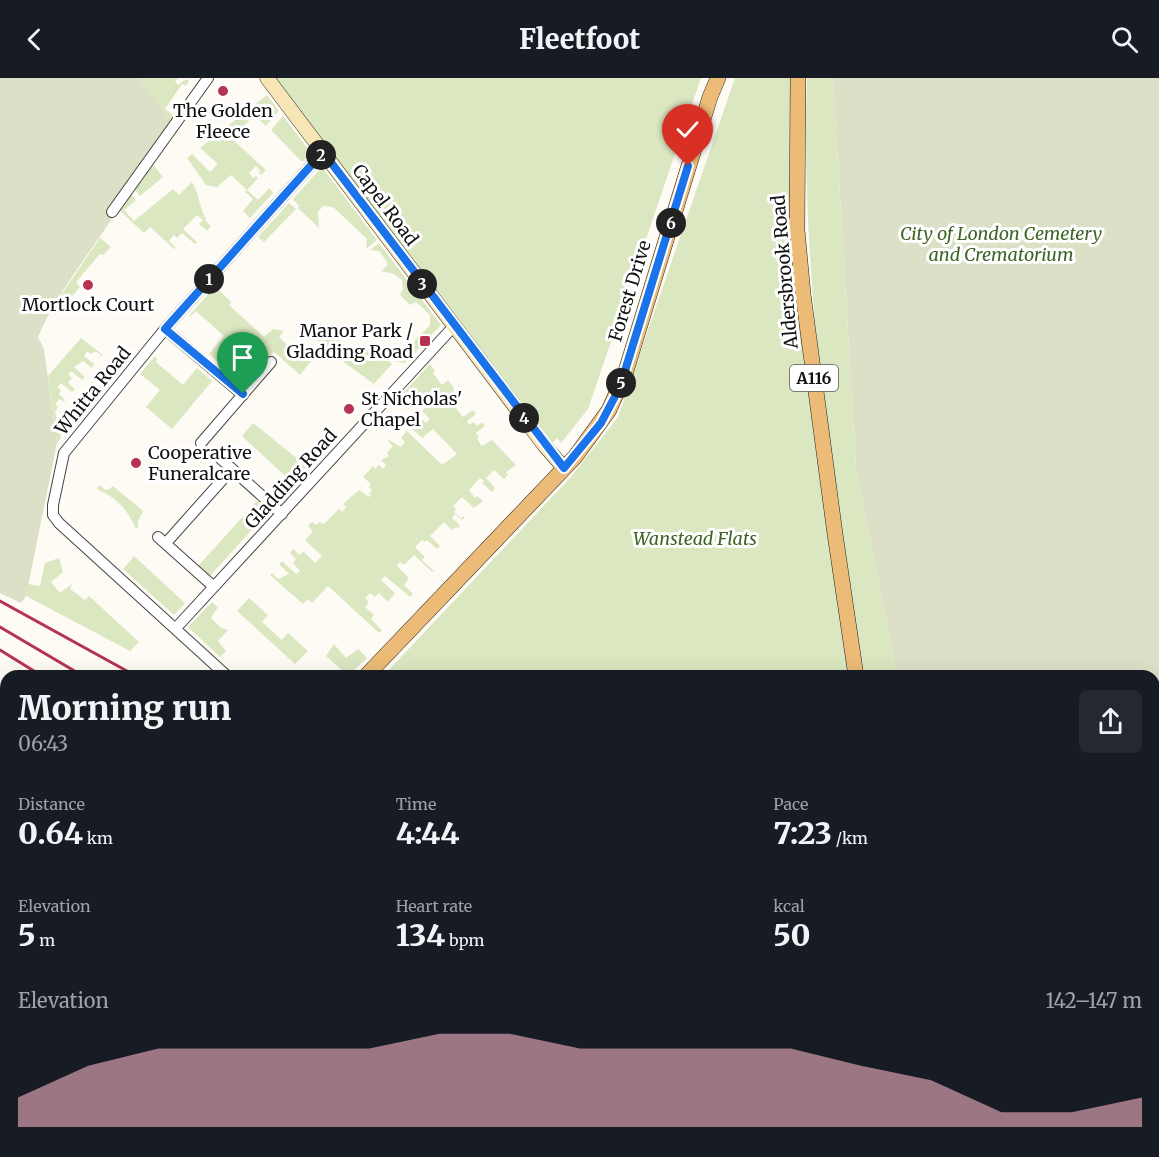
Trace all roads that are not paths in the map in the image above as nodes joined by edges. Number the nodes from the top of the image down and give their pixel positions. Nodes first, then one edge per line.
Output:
1 (208, 78) edge
2 (267, 78) edge
3 (718, 78) edge
4 (798, 78) edge
5 (323, 152) junction
6 (112, 212) dead end
7 (454, 326) junction
8 (165, 329) junction
9 (271, 362) dead end
10 (243, 394) junction
11 (201, 443) dead end
12 (221, 459) dead end
13 (564, 468) junction
14 (232, 469) junction
15 (282, 514) junction
16 (214, 587) junction
17 (176, 628) junction
18 (221, 670) edge
19 (372, 670) edge
20 (855, 670) edge

1 - 6 street
2 - 5 street, Capel Road
3 - 13 main road, Forest Drive
4 - 20 main road, Aldersbrook Road / A116
5 - 7 street, Capel Road
5 - 8 street, Whitta Road
7 - 13 street, Capel Road
7 - 15 street, Gladding Road
8 - 10 street
8 - 17 street, Whitta Road
9 - 10 street
10 - 11 street
12 - 14 street
13 - 19 main road, Forest Drive
14 - 15 street
14 - 16 street
15 - 16 street, Gladding Road
16 - 17 street, Gladding Road
17 - 18 street, Whitta Road

